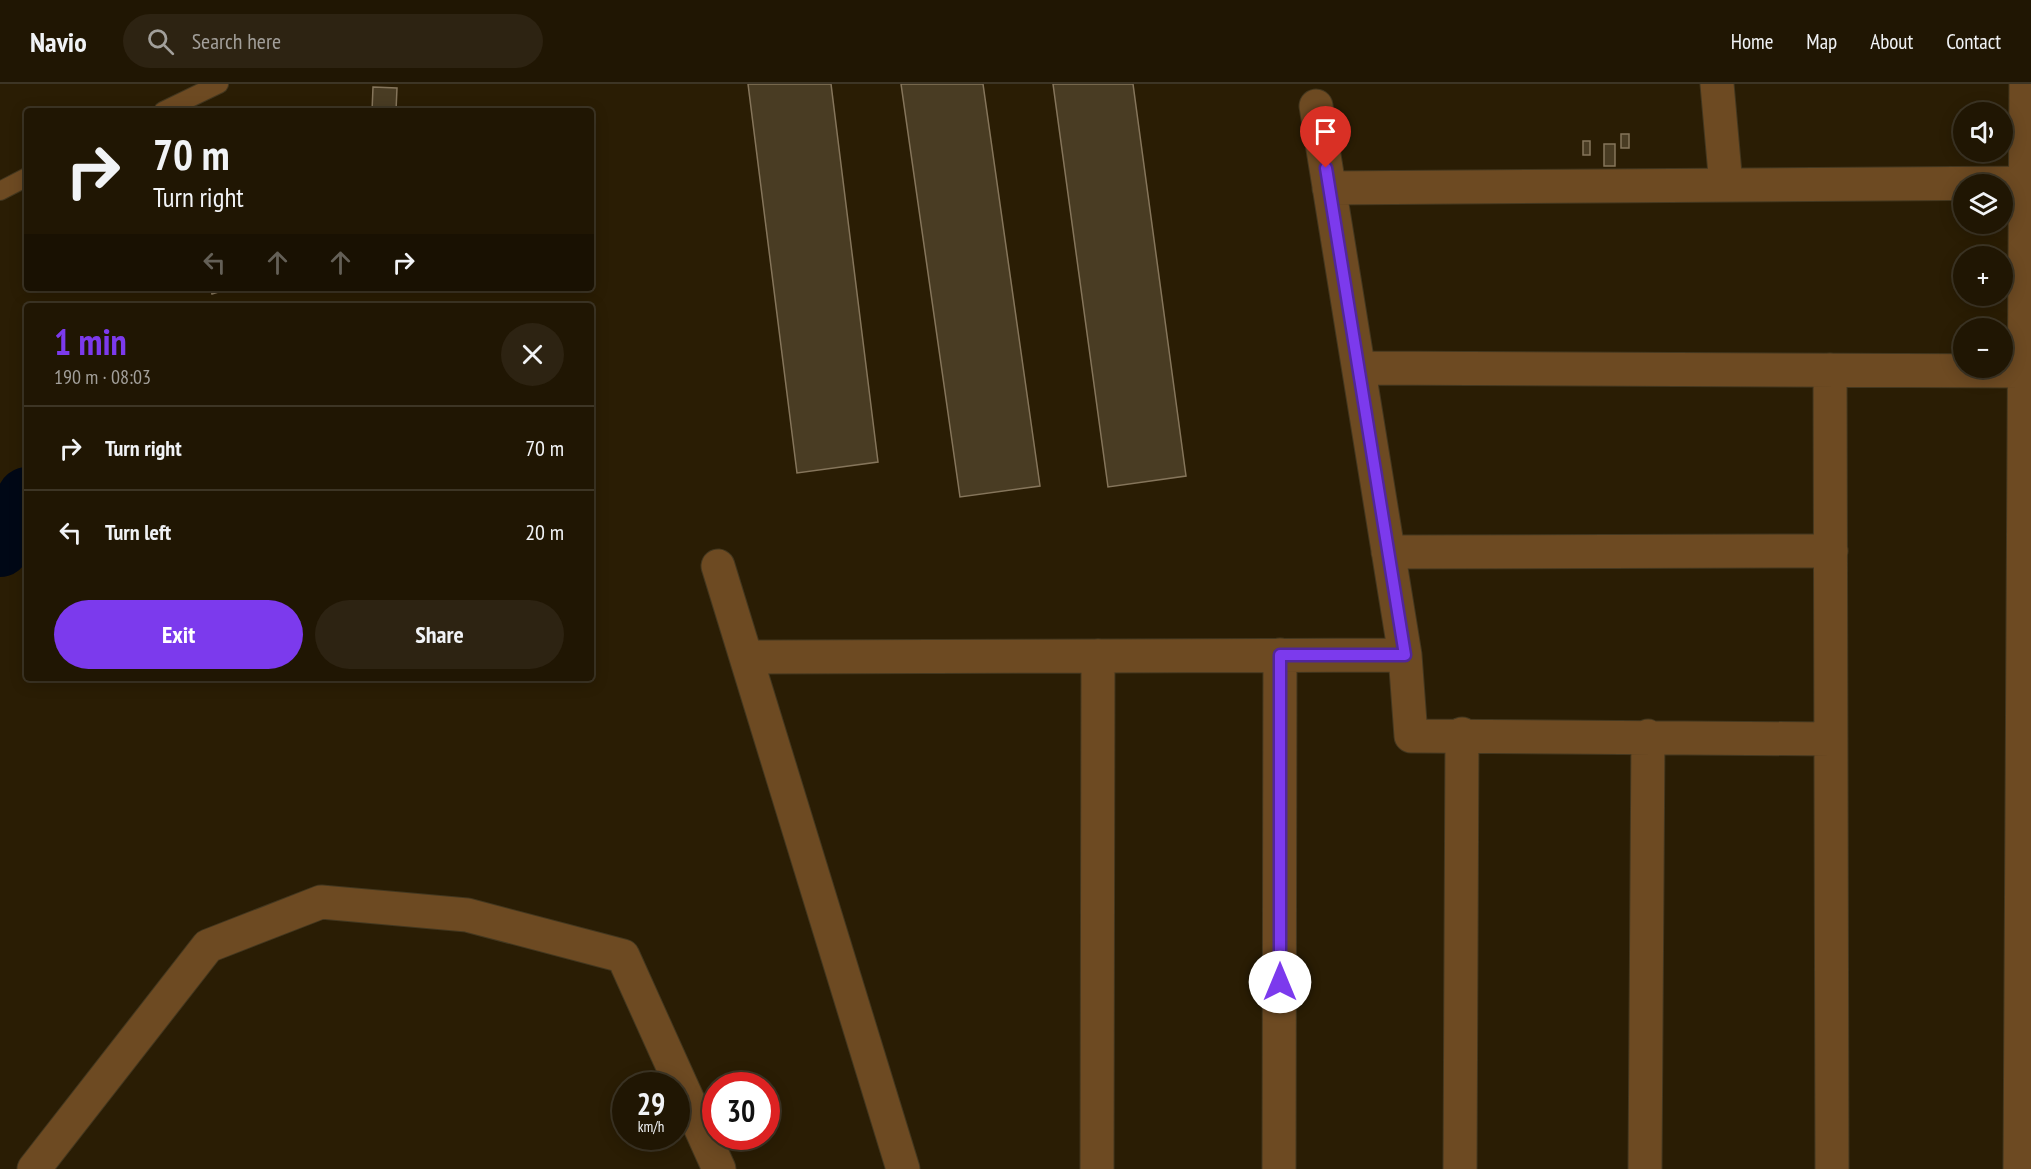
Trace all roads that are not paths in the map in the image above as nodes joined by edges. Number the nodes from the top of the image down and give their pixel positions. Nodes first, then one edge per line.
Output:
1 (219, 84) edge
2 (1717, 84) edge
3 (2026, 84) edge
4 (1316, 106) dead end
5 (169, 108) edge
6 (24, 179) edge
7 (2025, 183) junction
8 (1726, 185) junction
9 (1329, 188) junction
10 (0, 191) edge
11 (1359, 369) junction
12 (1830, 370) junction
13 (2024, 371) junction
14 (1831, 550) junction
15 (1388, 552) junction
16 (718, 566) dead end
17 (1280, 655) junction
18 (1405, 655) junction
19 (1098, 656) junction
20 (746, 657) junction
21 (1462, 734) junction
22 (1648, 736) junction
23 (1831, 739) junction
24 (34, 1169) edge
25 (719, 1169) edge
26 (903, 1169) edge
27 (1097, 1169) edge
28 (1279, 1169) edge
29 (1460, 1169) edge
30 (1645, 1169) edge
31 (1832, 1169) edge
32 (2020, 1169) edge

1 - 5 lane
2 - 8 street
3 - 7 street
4 - 9 street
6 - 10 lane
7 - 8 street
7 - 13 street
8 - 9 street
9 - 11 street
11 - 12 street
11 - 15 street
12 - 13 street
12 - 14 street
13 - 32 street
14 - 15 street
14 - 23 street
15 - 18 street
16 - 20 street
17 - 18 street
17 - 19 street
17 - 28 street
18 - 21 street
19 - 20 street
19 - 27 street
20 - 26 street
21 - 22 street
21 - 29 street
22 - 23 street
22 - 30 street
23 - 31 street
24 - 25 street

